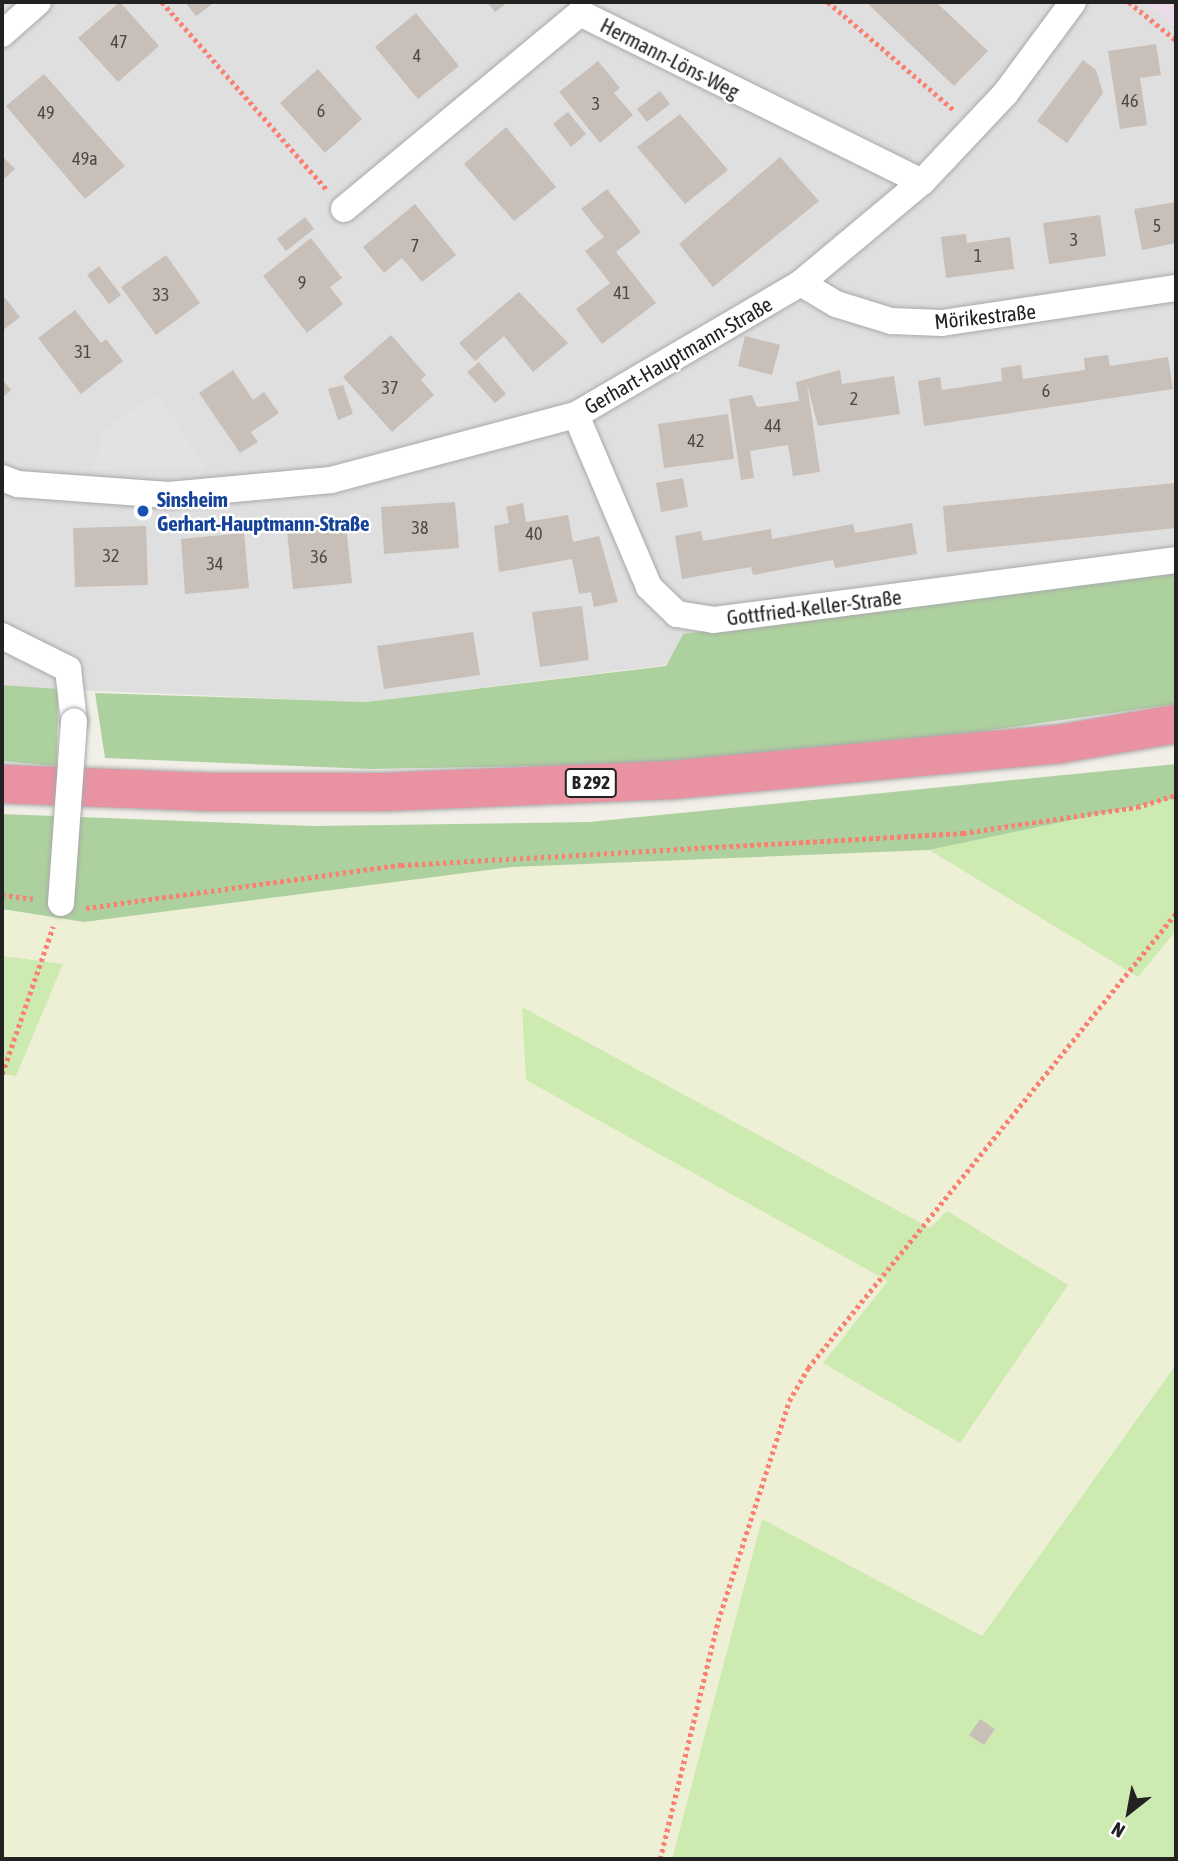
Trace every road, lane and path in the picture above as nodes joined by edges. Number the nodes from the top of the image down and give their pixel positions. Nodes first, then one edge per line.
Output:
1 (38, 2) edge
2 (162, 2) edge
3 (828, 2) edge
4 (1073, 2) edge
5 (1129, 2) edge
6 (5, 25) edge
7 (1176, 40) edge
8 (974, 127) junction
9 (922, 182) junction
10 (344, 209) joint
11 (801, 282) junction
12 (1176, 288) edge
13 (576, 415) junction
14 (2, 478) edge
15 (1176, 560) edge
16 (2, 636) edge
17 (1176, 724) edge
18 (2, 784) edge
19 (1176, 795) edge
20 (2, 894) edge
21 (61, 903) junction
22 (1176, 913) edge
23 (2, 1074) edge
24 (660, 1859) edge

1 - 6 street
2 - 10 path
3 - 8 path
4 - 8 street, Gerhart-Hauptmann-Straße
5 - 7 path
8 - 9 street, Gerhart-Hauptmann-Straße
9 - 10 street, Hermann-Löns-Weg
9 - 11 street, Gerhart-Hauptmann-Straße
11 - 12 street, Mörikestraße
11 - 13 street, Gerhart-Hauptmann-Straße
13 - 14 street, Gerhart-Hauptmann-Straße
13 - 15 street, Gottfried-Keller-Straße
16 - 21 street, bridge
17 - 18 highway, B 292
19 - 21 path
20 - 21 path
21 - 23 path
22 - 24 path

